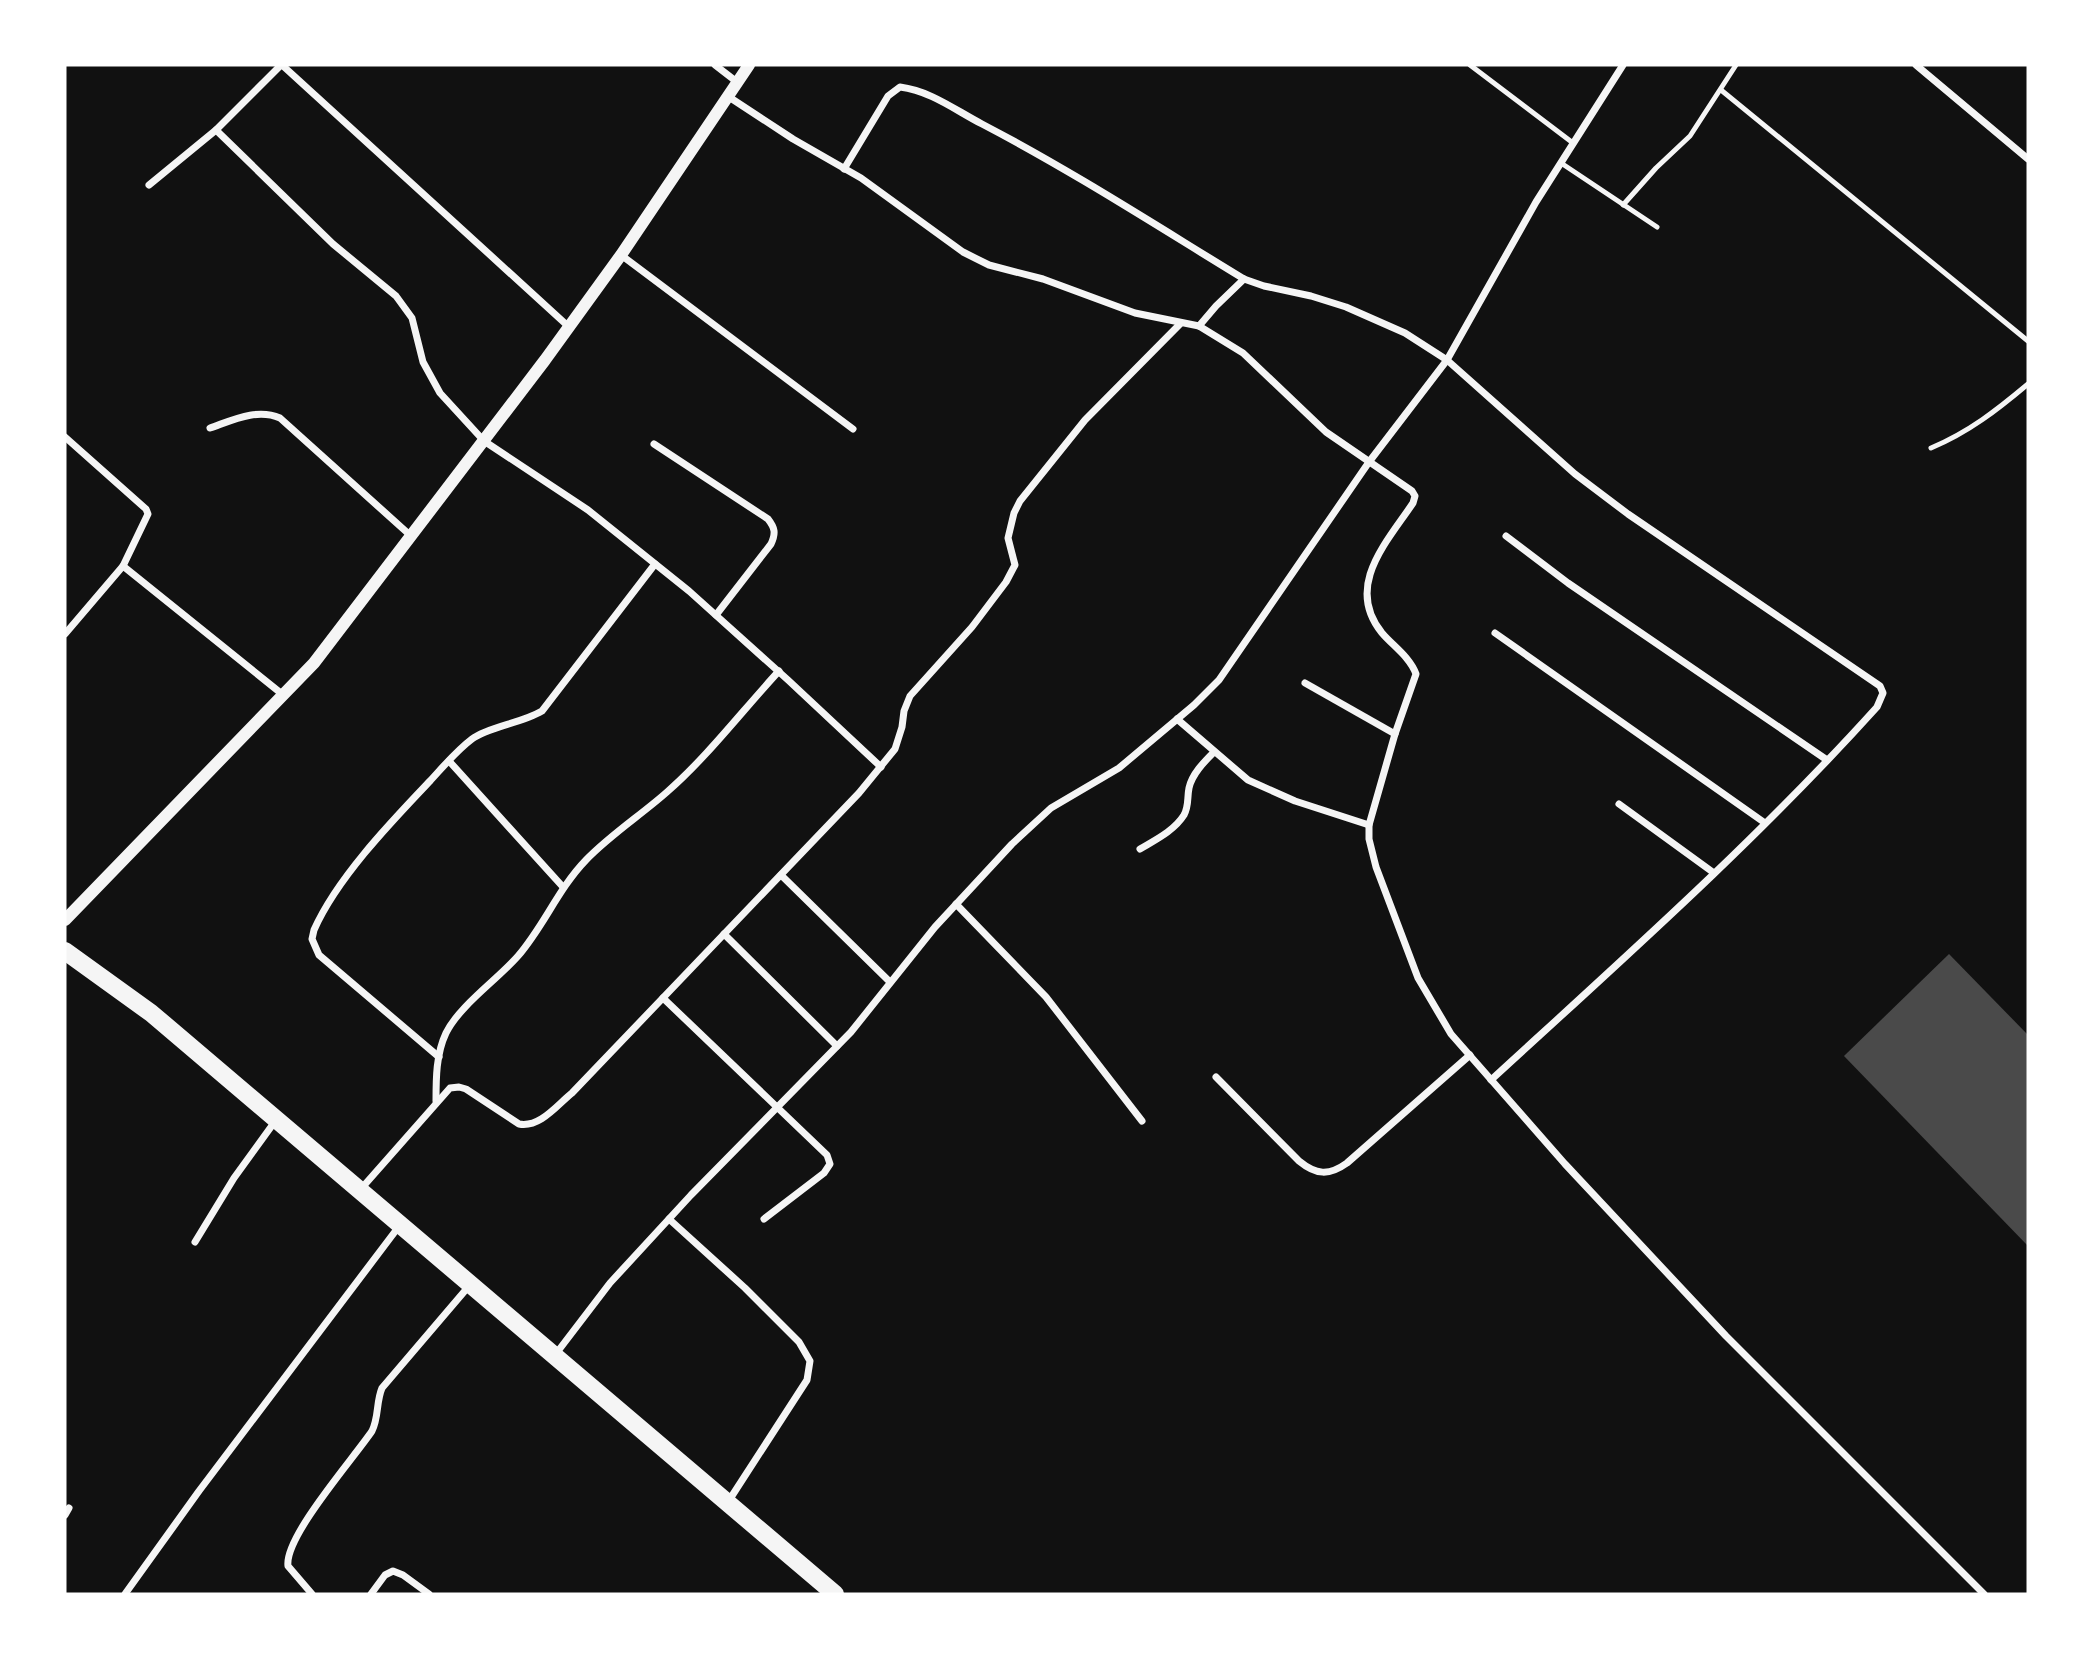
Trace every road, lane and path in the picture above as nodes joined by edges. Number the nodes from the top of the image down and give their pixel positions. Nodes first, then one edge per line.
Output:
1 (281, 65) edge
2 (715, 65) edge
3 (749, 65) edge
4 (1470, 65) edge
5 (1623, 65) edge
6 (1736, 65) edge
7 (1916, 65) edge
8 (737, 82) junction
9 (1721, 90) junction
10 (729, 97) junction
11 (216, 130) junction
12 (1573, 144) junction
13 (2028, 159) edge
14 (1561, 163) junction
15 (844, 169) junction
16 (149, 186) dead end
17 (1623, 205) junction
18 (1657, 228) dead end
19 (621, 255) junction
20 (1244, 279) junction
21 (1181, 323) junction
22 (1199, 326) junction
23 (569, 327) junction
24 (2028, 341) edge
25 (1447, 360) junction
26 (2028, 384) edge
27 (210, 428) dead end
28 (853, 429) dead end
29 (65, 437) edge
30 (484, 441) junction
31 (654, 444) dead end
32 (1931, 448) dead end
33 (1369, 462) junction
34 (411, 536) junction
35 (1506, 536) dead end
36 (655, 564) junction
37 (123, 566) junction
38 (716, 615) junction
39 (1495, 633) dead end
40 (65, 634) edge
41 (779, 671) junction
42 (1305, 683) dead end
43 (282, 695) junction
44 (1177, 719) junction
45 (1395, 734) junction
46 (1214, 752) junction
47 (1827, 760) junction
48 (449, 761) junction
49 (881, 767) junction
50 (1619, 804) dead end
51 (1765, 823) junction
52 (1369, 825) junction
53 (1140, 849) dead end
54 (1714, 873) junction
55 (781, 875) junction
56 (564, 887) junction
57 (956, 904) junction
58 (65, 920) edge
59 (724, 934) junction
60 (65, 951) edge
61 (890, 982) junction
62 (663, 998) junction
63 (838, 1046) junction
64 (1470, 1055) junction
65 (439, 1057) junction
66 (1216, 1077) dead end
67 (1491, 1080) junction
68 (436, 1102) junction
69 (778, 1107) junction
70 (276, 1119) junction
71 (1142, 1121) dead end
72 (360, 1190) junction
73 (669, 1219) junction
74 (764, 1219) dead end
75 (400, 1224) junction
76 (195, 1242) dead end
77 (471, 1284) junction
78 (555, 1356) junction
79 (727, 1503) junction
80 (125, 1594) edge
81 (312, 1594) edge
82 (371, 1594) edge
83 (429, 1594) edge
84 (835, 1594) edge
85 (1984, 1594) edge

1 - 11 street
1 - 23 street
2 - 8 street
3 - 8 street
4 - 12 lane
5 - 12 street
6 - 9 lane
7 - 13 street
8 - 10 street
9 - 17 lane
9 - 24 lane
10 - 15 street
10 - 19 street
11 - 16 street
11 - 30 street
12 - 14 street
14 - 17 lane
14 - 25 street
15 - 20 street
15 - 21 street
17 - 18 lane
19 - 23 street
19 - 28 street
20 - 22 street
20 - 25 street
21 - 22 street
21 - 49 street
22 - 33 street
23 - 30 street
25 - 33 street
25 - 47 street
26 - 32 lane
27 - 34 street
29 - 37 street
30 - 34 street
30 - 36 street
31 - 38 street
33 - 44 street
33 - 45 street
34 - 43 street
35 - 47 street
36 - 38 street
36 - 48 street
37 - 40 street
37 - 43 street
38 - 41 street
39 - 51 street
41 - 49 street
41 - 56 street
42 - 45 street
43 - 58 street
44 - 46 street
44 - 57 street
45 - 52 street
46 - 52 street
46 - 53 street
47 - 51 street
48 - 56 street
48 - 65 street
49 - 55 street
50 - 54 street
51 - 54 street
52 - 64 street
54 - 67 street
55 - 59 street
55 - 61 street
56 - 65 street
57 - 61 street
57 - 71 street
59 - 62 street
59 - 63 street
60 - 70 main road
61 - 63 street
62 - 68 street
62 - 69 street
63 - 69 street
64 - 66 street
64 - 67 street
65 - 68 street
67 - 85 street
68 - 72 street
69 - 73 street
69 - 74 street
70 - 72 main road
70 - 76 street
72 - 75 main road
73 - 78 street
73 - 79 street
75 - 77 main road
75 - 80 street
77 - 78 main road
77 - 81 street
78 - 79 main road
79 - 84 main road
82 - 83 street

